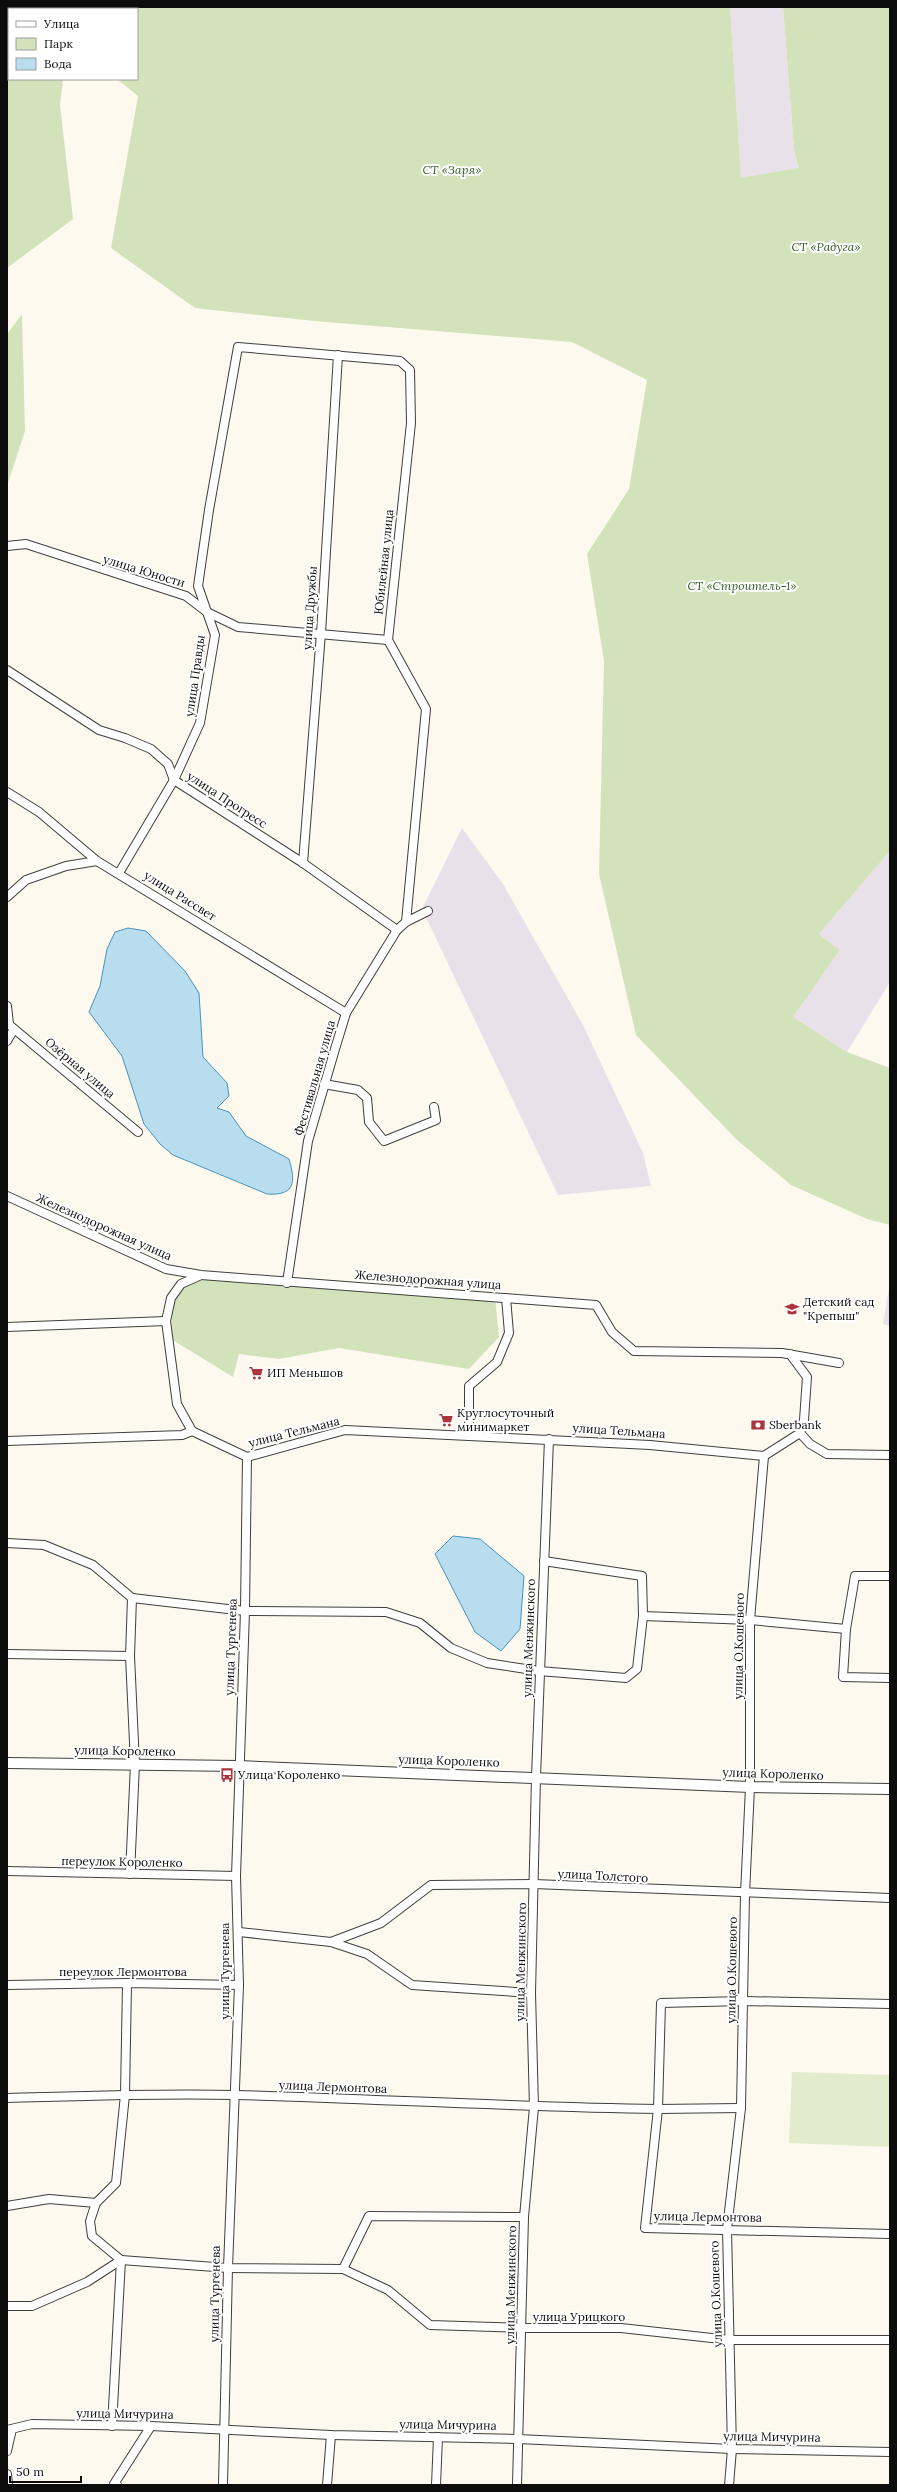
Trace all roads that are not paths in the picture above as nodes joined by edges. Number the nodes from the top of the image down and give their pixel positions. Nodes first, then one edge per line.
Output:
1 (238, 347) joint
2 (338, 355) junction
3 (7, 546) edge
4 (207, 612) junction
5 (321, 633) junction
6 (388, 640) junction
7 (7, 670) edge
8 (174, 780) junction
9 (7, 792) edge
10 (97, 861) junction
11 (303, 863) junction
12 (119, 873) junction
13 (7, 898) edge
14 (428, 911) dead end
15 (406, 922) junction
16 (397, 930) junction
17 (7, 1006) edge
18 (346, 1013) junction
19 (10, 1026) edge
20 (7, 1041) edge
21 (324, 1084) junction
22 (434, 1107) dead end
23 (138, 1132) dead end
24 (7, 1196) edge
25 (201, 1275) junction
26 (287, 1283) junction
27 (506, 1298) junction
28 (166, 1322) junction
29 (7, 1327) edge
30 (790, 1354) junction
31 (839, 1363) dead end
32 (469, 1422) dead end
33 (192, 1431) junction
34 (800, 1433) junction
35 (549, 1439) junction
36 (7, 1440) edge
37 (890, 1455) edge
38 (764, 1456) junction
39 (247, 1457) junction
40 (7, 1543) edge
41 (544, 1561) junction
42 (890, 1576) edge
43 (132, 1598) junction
44 (245, 1611) junction
45 (643, 1616) junction
46 (750, 1620) junction
47 (846, 1629) junction
48 (7, 1654) edge
49 (130, 1656) junction
50 (539, 1671) junction
51 (890, 1678) edge
52 (7, 1763) edge
53 (135, 1764) junction
54 (238, 1766) junction
55 (536, 1777) junction
56 (750, 1787) junction
57 (890, 1790) edge
58 (7, 1871) edge
59 (130, 1874) junction
60 (236, 1876) junction
61 (534, 1884) junction
62 (745, 1894) junction
63 (890, 1898) edge
64 (239, 1932) junction
65 (331, 1942) junction
66 (127, 1983) junction
67 (7, 1984) edge
68 (239, 1985) junction
69 (531, 1993) junction
70 (744, 2001) junction
71 (890, 2004) edge
72 (125, 2095) junction
73 (235, 2095) junction
74 (7, 2098) edge
75 (534, 2107) junction
76 (741, 2108) junction
77 (658, 2109) junction
78 (96, 2203) junction
79 (7, 2206) edge
80 (524, 2217) junction
81 (727, 2230) junction
82 (890, 2234) edge
83 (121, 2260) junction
84 (228, 2268) junction
85 (343, 2269) junction
86 (7, 2306) edge
87 (522, 2328) junction
88 (730, 2340) junction
89 (890, 2340) edge
90 (112, 2426) junction
91 (151, 2426) junction
92 (9, 2430) edge
93 (224, 2430) junction
94 (331, 2435) junction
95 (438, 2437) junction
96 (518, 2438) junction
97 (732, 2449) junction
98 (7, 2452) edge
99 (890, 2452) edge
100 (7, 2474) edge
101 (8, 2485) edge
102 (116, 2485) edge
103 (223, 2485) edge
104 (328, 2485) edge
105 (436, 2485) edge
106 (518, 2485) edge
107 (729, 2485) edge

1 - 2 street, Юбилейная улица
1 - 4 street, улица Правды
2 - 5 street, улица Дружбы
2 - 6 street, Юбилейная улица
3 - 4 street, улица Юности
4 - 5 street, улица Юности
4 - 8 street, улица Правды
5 - 6 street, улица Юности
5 - 11 street, улица Дружбы
6 - 15 street
7 - 8 street, улица Прогресс
8 - 11 street, улица Прогресс
8 - 12 street, улица Правды
9 - 10 street, улица Рассвет
10 - 12 street, улица Рассвет
10 - 13 street
11 - 16 street, улица Прогресс
12 - 18 street, улица Рассвет
14 - 15 street, Фестивальная улица
15 - 16 street, Фестивальная улица
16 - 18 street, Фестивальная улица
17 - 19 street
18 - 21 street, Фестивальная улица
19 - 20 street
19 - 23 street, Озёрная улица
21 - 22 street
21 - 26 street, Фестивальная улица
24 - 25 street, Железнодорожная улица
25 - 26 street, Железнодорожная улица
25 - 28 street
26 - 27 street, Железнодорожная улица
27 - 30 street, Железнодорожная улица
27 - 32 street
28 - 29 street
28 - 33 street
30 - 31 street, Железнодорожная улица
30 - 34 street
33 - 36 street
33 - 39 street, улица Тельмана
34 - 37 street
34 - 38 street
35 - 38 street, улица Тельмана
35 - 39 street, улица Тельмана
35 - 41 street, улица Менжинского
38 - 46 street, улица О.Кошевого
39 - 44 street, улица Тургенева
40 - 43 street
41 - 45 street
41 - 50 street, улица Менжинского
42 - 47 street
43 - 44 street
43 - 49 street
44 - 50 street
44 - 54 street, улица Тургенева
45 - 46 street
45 - 50 street
46 - 47 street
46 - 56 street, улица О.Кошевого
47 - 51 street
48 - 49 street
49 - 53 street
50 - 55 street, улица Менжинского
52 - 53 street, улица Короленко
53 - 54 street, улица Короленко
53 - 59 street
54 - 55 street, улица Короленко
54 - 60 street, улица Тургенева
55 - 56 street, улица Короленко
55 - 61 street, улица Менжинского
56 - 57 street, улица Короленко
56 - 62 street, улица О.Кошевого
58 - 59 street, переулок Короленко
59 - 60 street, переулок Короленко
60 - 64 street, улица Тургенева
61 - 62 street, улица Толстого
61 - 65 street, улица Толстого
61 - 69 street, улица Менжинского
62 - 63 street, улица Толстого
62 - 70 street, улица О.Кошевого
64 - 65 street, улица Толстого
64 - 68 street, улица Тургенева
65 - 69 street, улица Толстого
66 - 67 street, переулок Лермонтова
66 - 68 street, переулок Лермонтова
66 - 72 street
68 - 73 street, улица Тургенева
69 - 75 street, улица Менжинского
70 - 71 street, улица Лермонтова
70 - 76 street, улица О.Кошевого
70 - 77 street, улица Лермонтова
72 - 73 street, улица Лермонтова
72 - 74 street, улица Лермонтова
72 - 78 street
73 - 75 street, улица Лермонтова
73 - 84 street, улица Тургенева
75 - 77 street, улица Лермонтова
75 - 80 street, улица Менжинского
76 - 77 street, улица Лермонтова
76 - 81 street, улица О.Кошевого
77 - 81 street, улица Лермонтова
78 - 79 street
78 - 83 street
80 - 85 street
80 - 87 street, улица Менжинского
81 - 82 street, улица Лермонтова
81 - 88 street, улица О.Кошевого
83 - 84 street, улица Урицкого
83 - 86 street
83 - 90 street
84 - 85 street, улица Урицкого
84 - 93 street, улица Тургенева
85 - 87 street, улица Урицкого
87 - 88 street, улица Урицкого
87 - 96 street, улица Менжинского
88 - 89 street, улица Урицкого
88 - 97 street, улица О.Кошевого
90 - 91 street, улица Мичурина
90 - 92 street, улица Мичурина
91 - 93 street, улица Мичурина
91 - 102 street
92 - 98 street
93 - 94 street, улица Мичурина
93 - 103 street, улица Тургенева
94 - 95 street, улица Мичурина
94 - 104 street
95 - 96 street, улица Мичурина
95 - 105 street
96 - 97 street, улица Мичурина
96 - 106 street, улица Менжинского
97 - 99 street, улица Мичурина
97 - 107 street, улица О.Кошевого
100 - 101 street

